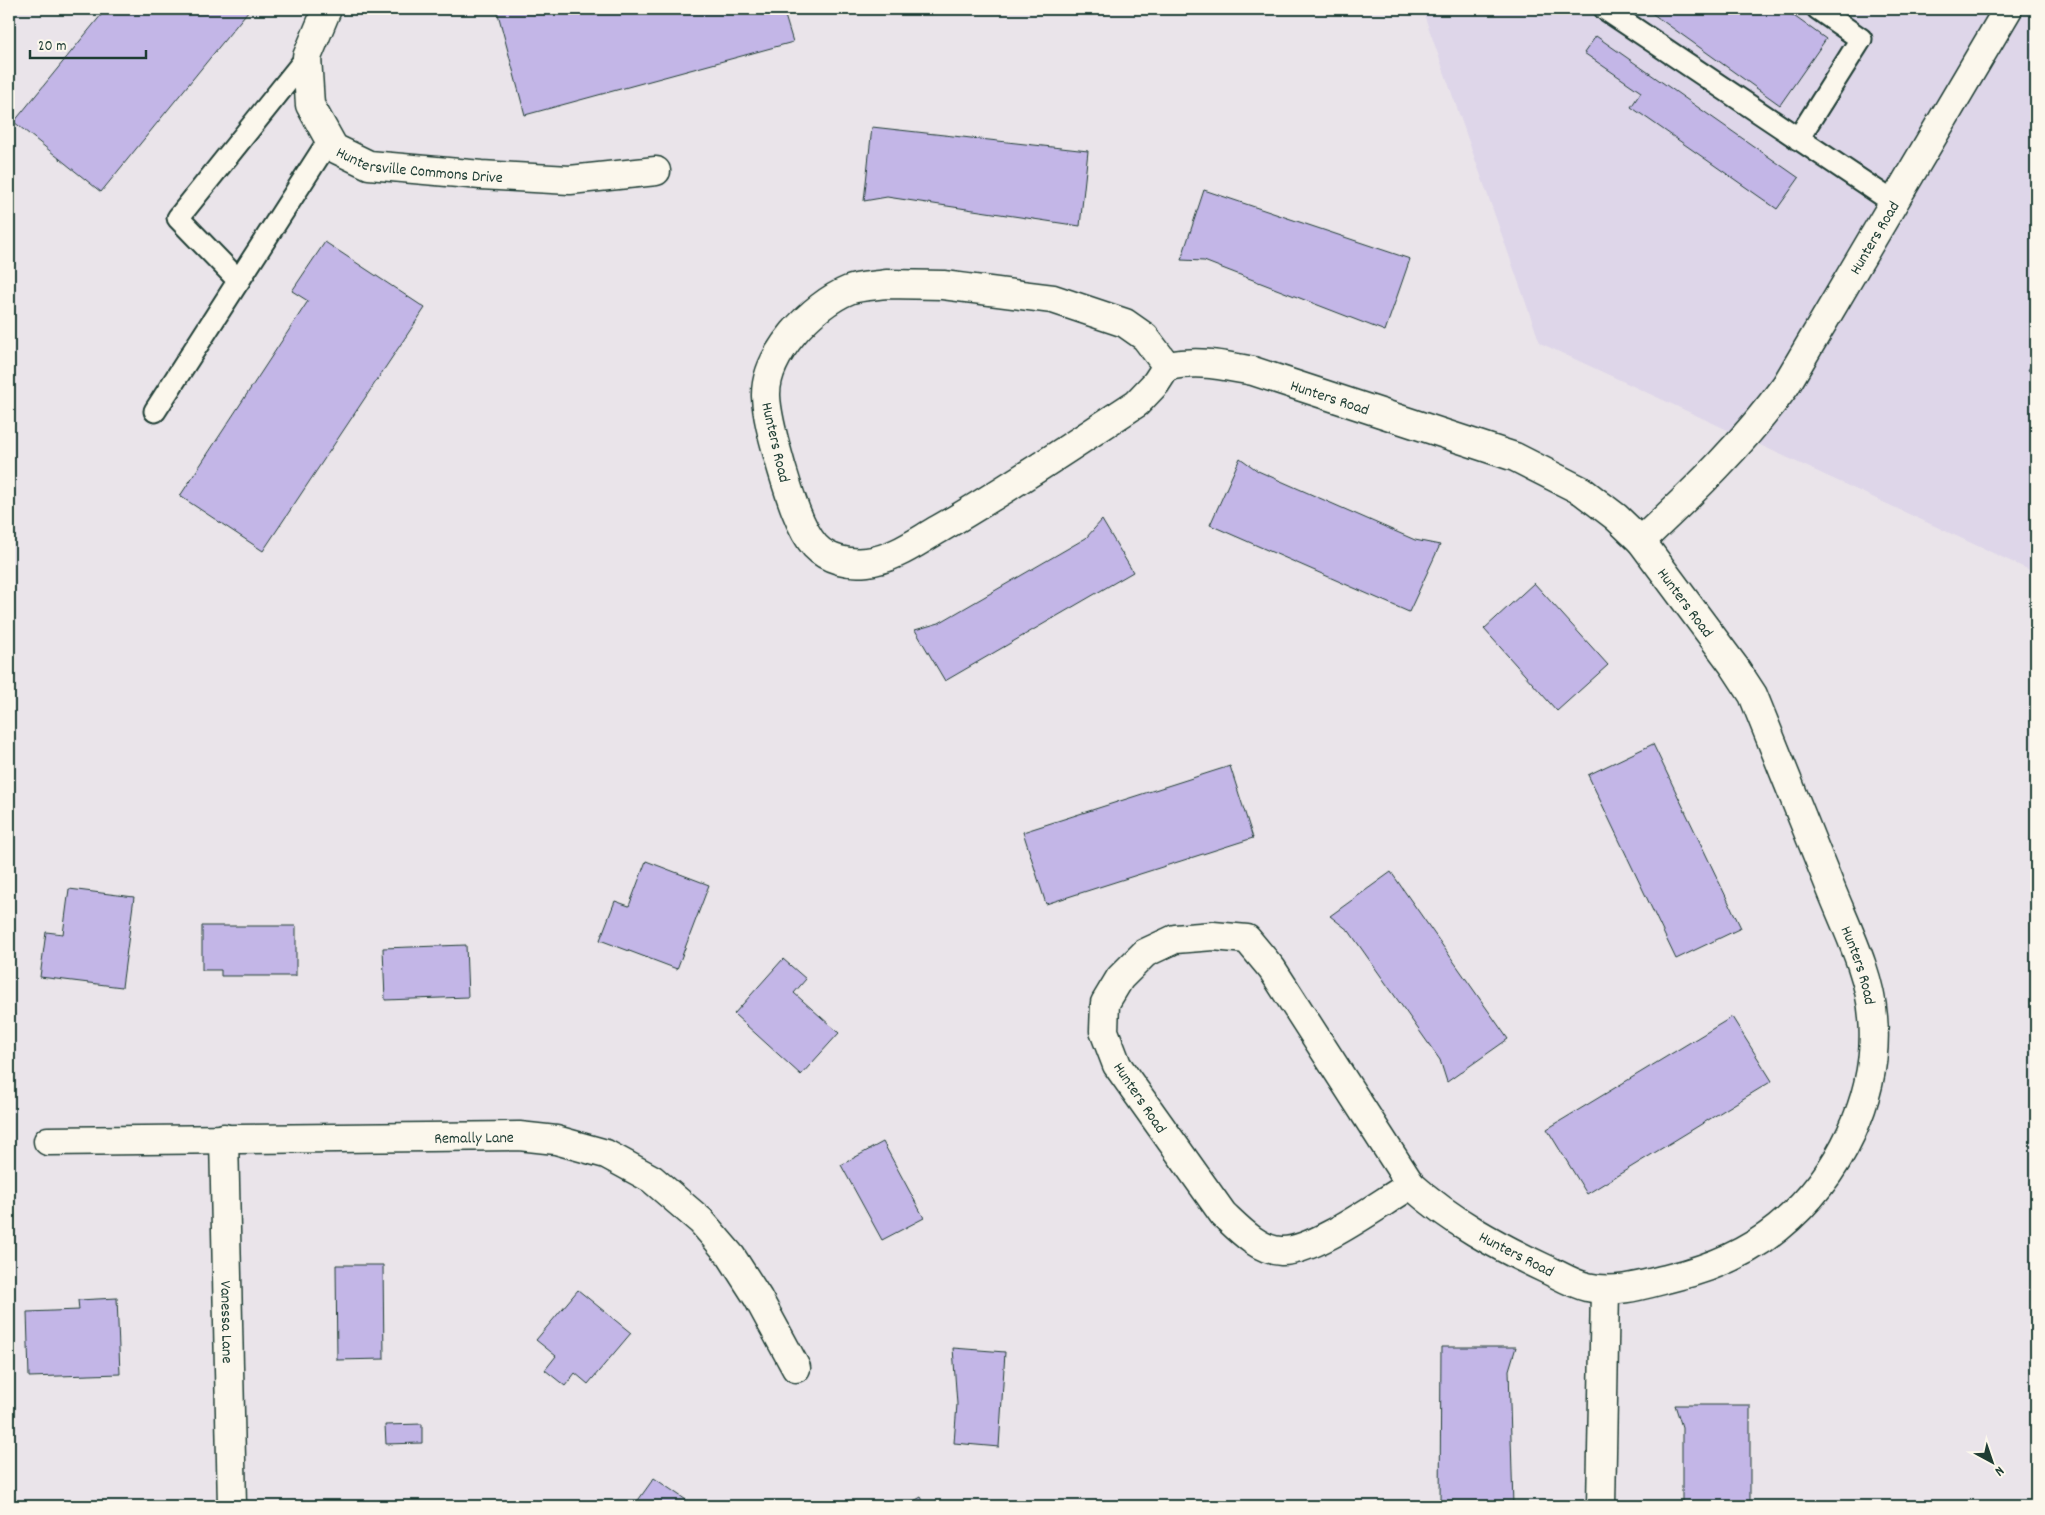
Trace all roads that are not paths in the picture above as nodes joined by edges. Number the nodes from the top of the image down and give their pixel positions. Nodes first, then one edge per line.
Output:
1 (327, 9) edge
2 (1605, 9) edge
3 (1818, 9) edge
4 (2008, 9) edge
5 (307, 57) junction
6 (1798, 139) junction
7 (330, 140) junction
8 (656, 171) dead end
9 (1893, 202) junction
10 (239, 281) junction
11 (1167, 366) junction
12 (155, 411) dead end
13 (1641, 541) junction
14 (224, 1138) junction
15 (48, 1141) dead end
16 (1411, 1185) junction
17 (1605, 1290) junction
18 (796, 1368) dead end
19 (232, 1506) edge
20 (1601, 1506) edge

1 - 5 street, Huntersville Commons Drive
2 - 6 lane
3 - 6 lane
4 - 9 street, Hunters Road
5 - 7 street, Huntersville Commons Drive
5 - 10 lane
6 - 9 lane
7 - 8 street, Huntersville Commons Drive
7 - 10 lane
9 - 13 street, Hunters Road
10 - 12 lane
11 - 11 street, Hunters Road
11 - 13 street, Hunters Road
13 - 17 street, Hunters Road
14 - 15 street, Remally Lane
14 - 18 street, Remally Lane
14 - 19 street, Vanessa Lane
16 - 16 street, Hunters Road
16 - 17 street, Hunters Road
17 - 20 street

